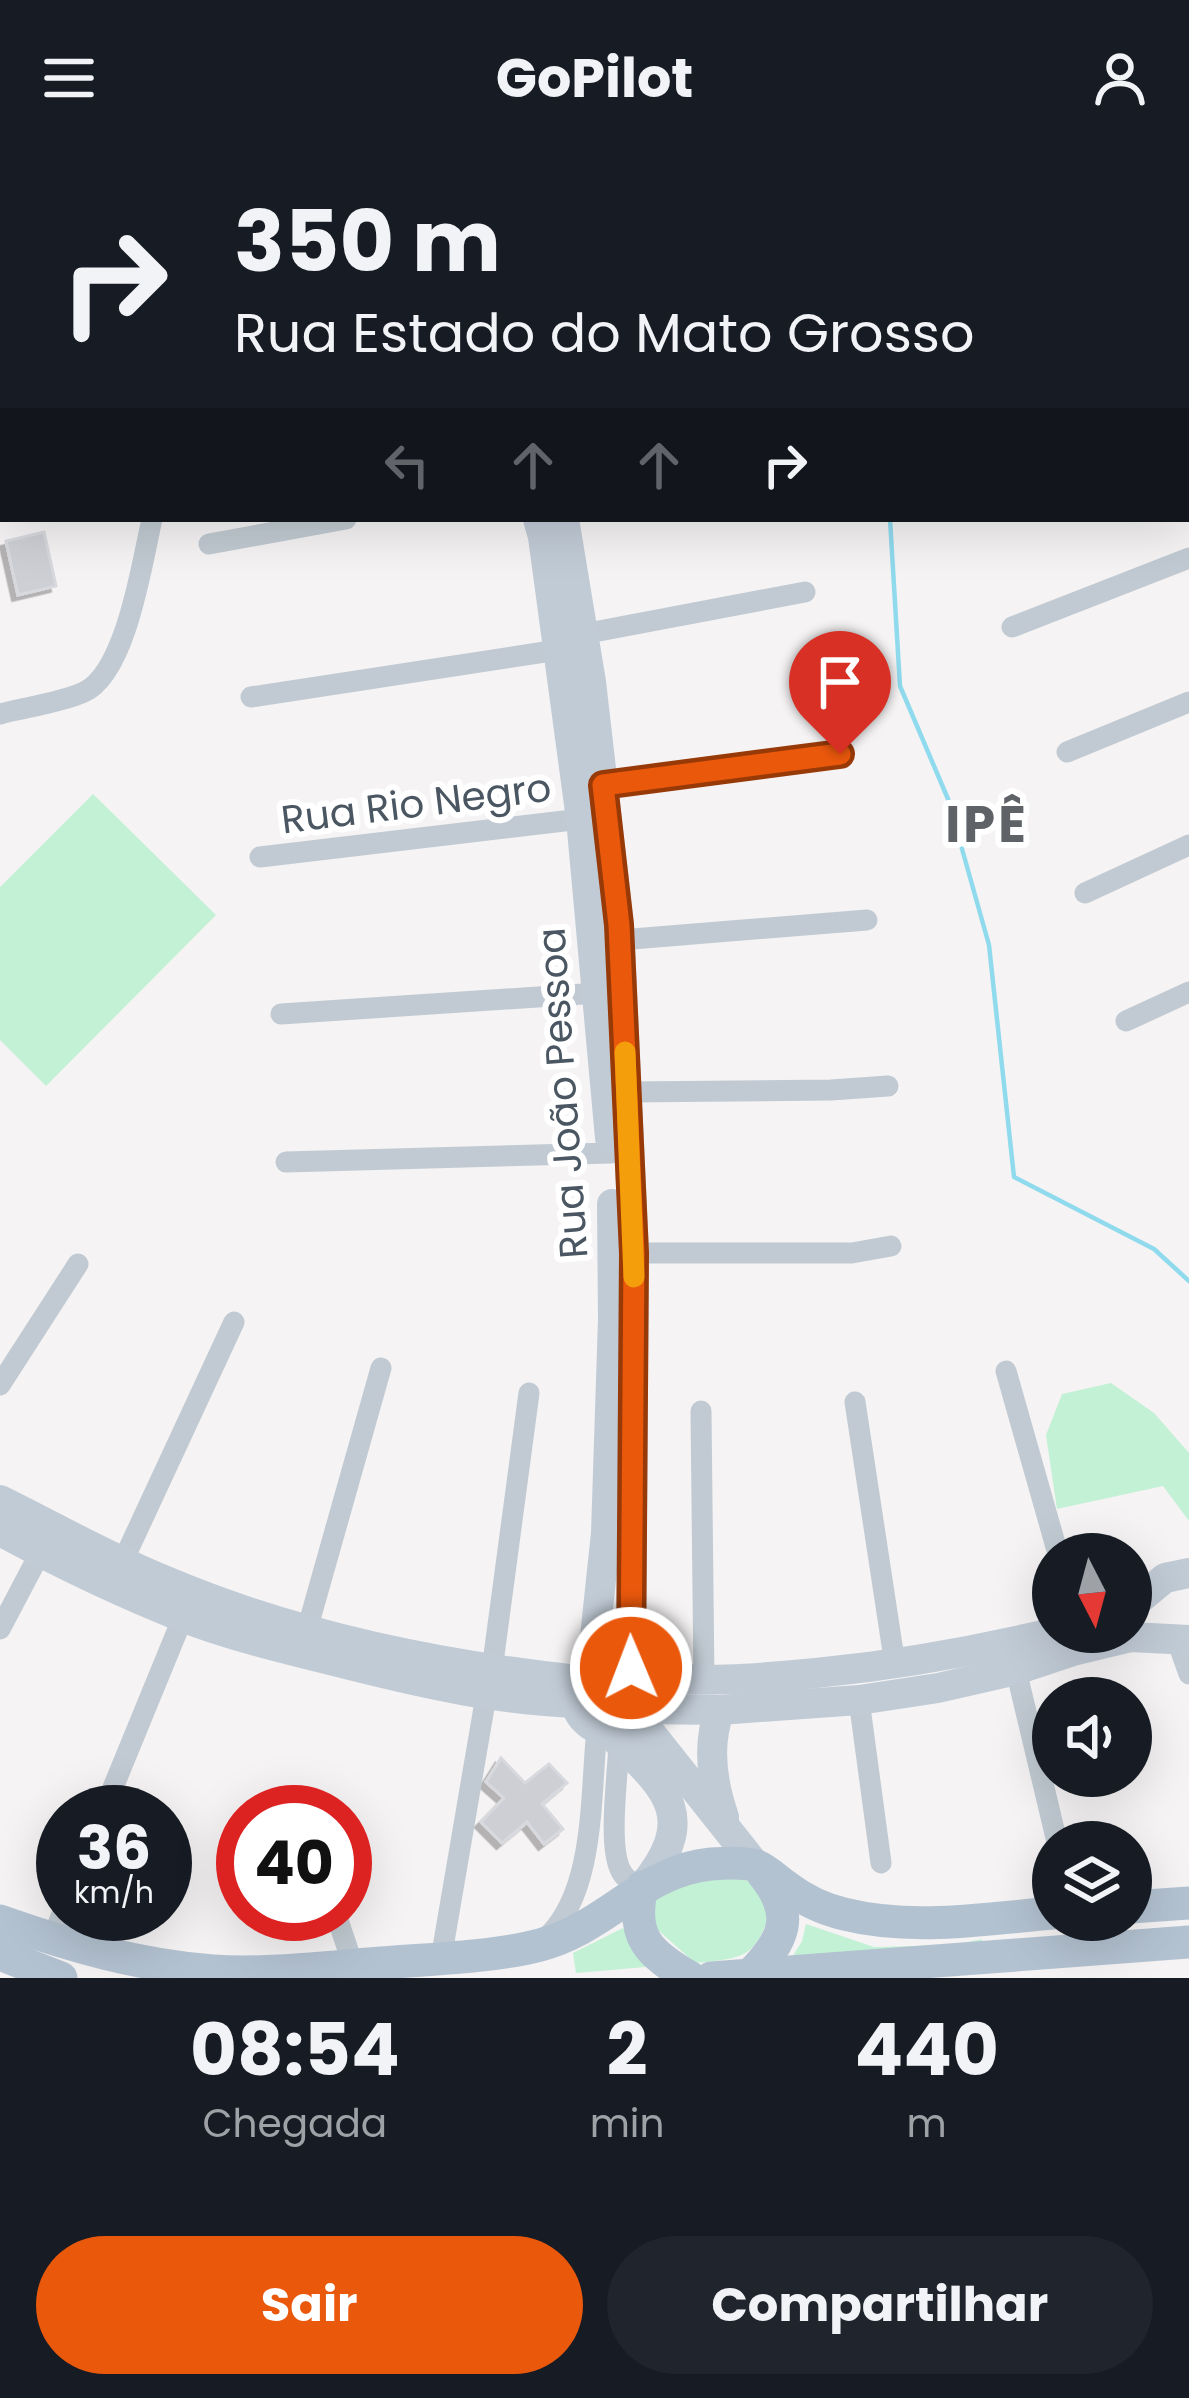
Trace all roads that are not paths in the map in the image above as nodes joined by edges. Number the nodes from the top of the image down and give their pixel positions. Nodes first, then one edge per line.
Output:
1 (151, 522) edge
2 (330, 522) edge
3 (539, 522) edge
4 (564, 522) edge
5 (209, 544) dead end
6 (1189, 558) edge
7 (806, 592) dead end
8 (1012, 627) dead end
9 (570, 642) junction
10 (251, 697) dead end
11 (1189, 702) edge
12 (0, 714) edge
13 (1066, 752) dead end
14 (840, 754) dead end
15 (603, 785) junction
16 (581, 819) junction
17 (1189, 845) edge
18 (260, 857) dead end
19 (1085, 892) dead end
20 (867, 920) dead end
21 (620, 940) junction
22 (1189, 992) edge
23 (598, 993) junction
24 (281, 1014) dead end
25 (1126, 1022) dead end
26 (888, 1086) dead end
27 (628, 1092) junction
28 (611, 1153) junction
29 (286, 1162) dead end
30 (891, 1246) dead end
31 (634, 1253) junction
32 (78, 1264) dead end
33 (234, 1322) dead end
34 (381, 1368) dead end
35 (1006, 1371) dead end
36 (0, 1385) edge
37 (529, 1394) dead end
38 (855, 1402) dead end
39 (701, 1411) dead end
40 (0, 1499) edge
41 (0, 1531) edge
42 (1052, 1533) edge
43 (40, 1552) junction
44 (123, 1561) junction
45 (1189, 1573) edge
46 (1152, 1589) edge
47 (183, 1617) junction
48 (0, 1629) edge
49 (307, 1630) junction
50 (1032, 1638) edge
51 (1183, 1640) edge
52 (896, 1665) junction
53 (1016, 1670) junction
54 (635, 1672) junction
55 (1189, 1675) edge
56 (704, 1682) junction
57 (489, 1683) junction
58 (581, 1683) junction
59 (860, 1700) junction
60 (720, 1710) junction
61 (640, 1713) junction
62 (608, 1734) junction
63 (115, 1785) edge
64 (1052, 1821) edge
65 (728, 1828) junction
66 (881, 1863) dead end
67 (757, 1867) junction
68 (642, 1888) junction
69 (1189, 1903) edge
70 (1152, 1906) edge
71 (1032, 1915) edge
72 (0, 1921) edge
73 (36, 1924) edge
74 (93, 1941) edge
75 (345, 1941) edge
76 (1189, 1942) edge
77 (538, 1946) junction
78 (0, 1954) edge
79 (441, 1958) junction
80 (353, 1965) junction
81 (975, 1969) edge
82 (751, 1977) edge
83 (61, 1978) edge
84 (691, 1978) edge
85 (711, 1978) edge

1 - 12 street
2 - 5 street
3 - 9 street, Rua João Pessoa
4 - 9 street, Rua João Pessoa
6 - 8 street
7 - 9 street
9 - 10 street
9 - 15 street, Rua João Pessoa
9 - 16 street, Rua João Pessoa
11 - 13 street
14 - 15 street
15 - 21 street, Rua João Pessoa
16 - 18 street, Rua Rio Negro
16 - 23 street, Rua João Pessoa
17 - 19 street
20 - 21 street
21 - 27 street, Rua João Pessoa
22 - 25 street
23 - 24 street
23 - 28 street, Rua João Pessoa
26 - 27 street
27 - 31 street, Rua João Pessoa
28 - 29 street
28 - 58 street, Rua João Pessoa
30 - 31 street
31 - 54 street, Rua João Pessoa
32 - 36 street
33 - 44 street
34 - 49 street
35 - 42 street
37 - 57 street
38 - 52 street
39 - 56 street
40 - 44 street
41 - 43 street
43 - 47 street
43 - 48 street
44 - 49 street
45 - 46 street
47 - 57 street
47 - 63 street
49 - 57 street
50 - 52 street
51 - 53 street
51 - 55 street
52 - 56 street
53 - 59 street
53 - 64 street
54 - 56 street
54 - 58 street
54 - 61 street
57 - 58 street
57 - 79 street
58 - 62 street
59 - 60 street
59 - 66 street
60 - 61 street
60 - 65 street
61 - 62 street
61 - 65 street
62 - 68 street
62 - 68 street
62 - 77 street
65 - 67 street
67 - 68 main road
67 - 71 main road
67 - 82 main road
68 - 77 main road
68 - 84 main road
69 - 70 main road
72 - 73 main road
74 - 80 main road
75 - 80 street
76 - 81 main road
77 - 79 main road
78 - 83 main road
79 - 80 main road
81 - 82 main road
82 - 85 main road

